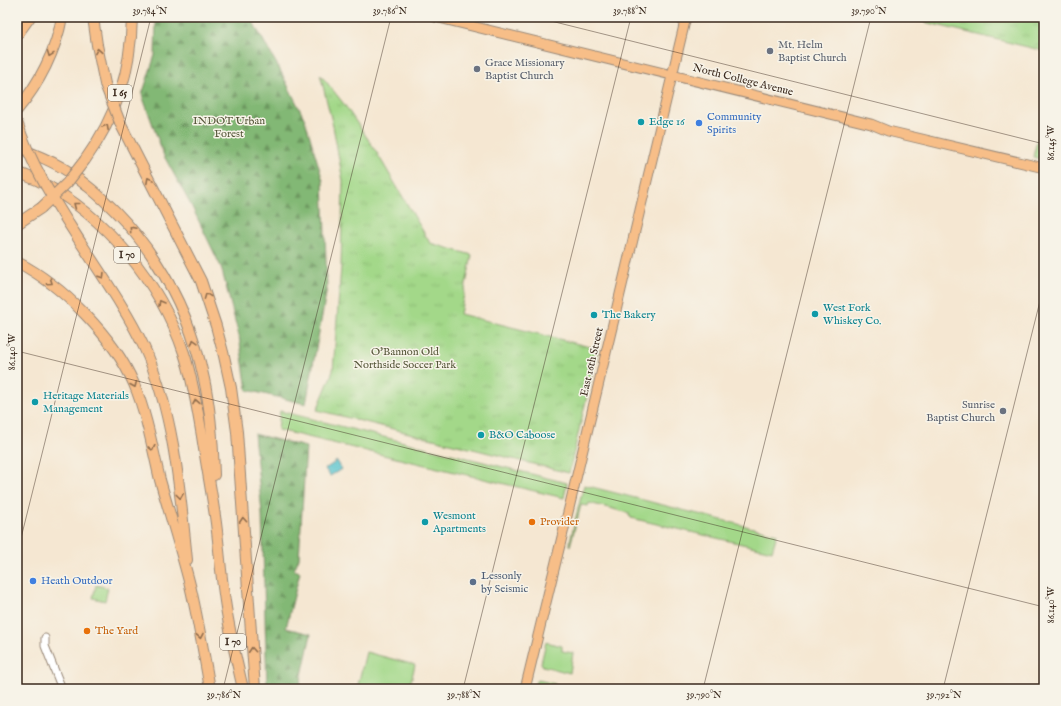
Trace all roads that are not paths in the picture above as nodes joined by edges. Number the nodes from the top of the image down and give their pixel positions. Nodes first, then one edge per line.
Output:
1 (30, 17) edge
2 (62, 17) edge
3 (93, 17) edge
4 (132, 17) edge
5 (435, 17) edge
6 (686, 17) edge
7 (17, 35) edge
8 (672, 75) junction
9 (17, 110) edge
10 (17, 122) edge
11 (17, 146) edge
12 (1044, 168) edge
13 (17, 172) edge
14 (17, 224) edge
15 (17, 262) edge
16 (215, 517) junction
17 (193, 598) junction
18 (45, 638) dead end
19 (62, 689) edge
20 (210, 689) edge
21 (243, 689) edge
22 (255, 689) edge
23 (524, 689) edge

1 - 7 highway
2 -> 9 highway
22 -> 3 highway, bridge
14 -> 4 highway, I 65, bridge
5 - 8 main road, North College Avenue
6 - 8 main road, East 16th Street
8 - 12 main road, North College Avenue
8 - 23 main road, East 16th Street
10 -> 17 highway, bridge
16 -> 11 highway
16 -> 13 highway, I 70
15 -> 17 highway
16 - 21 highway, I 70
17 -> 20 highway
18 - 19 street

